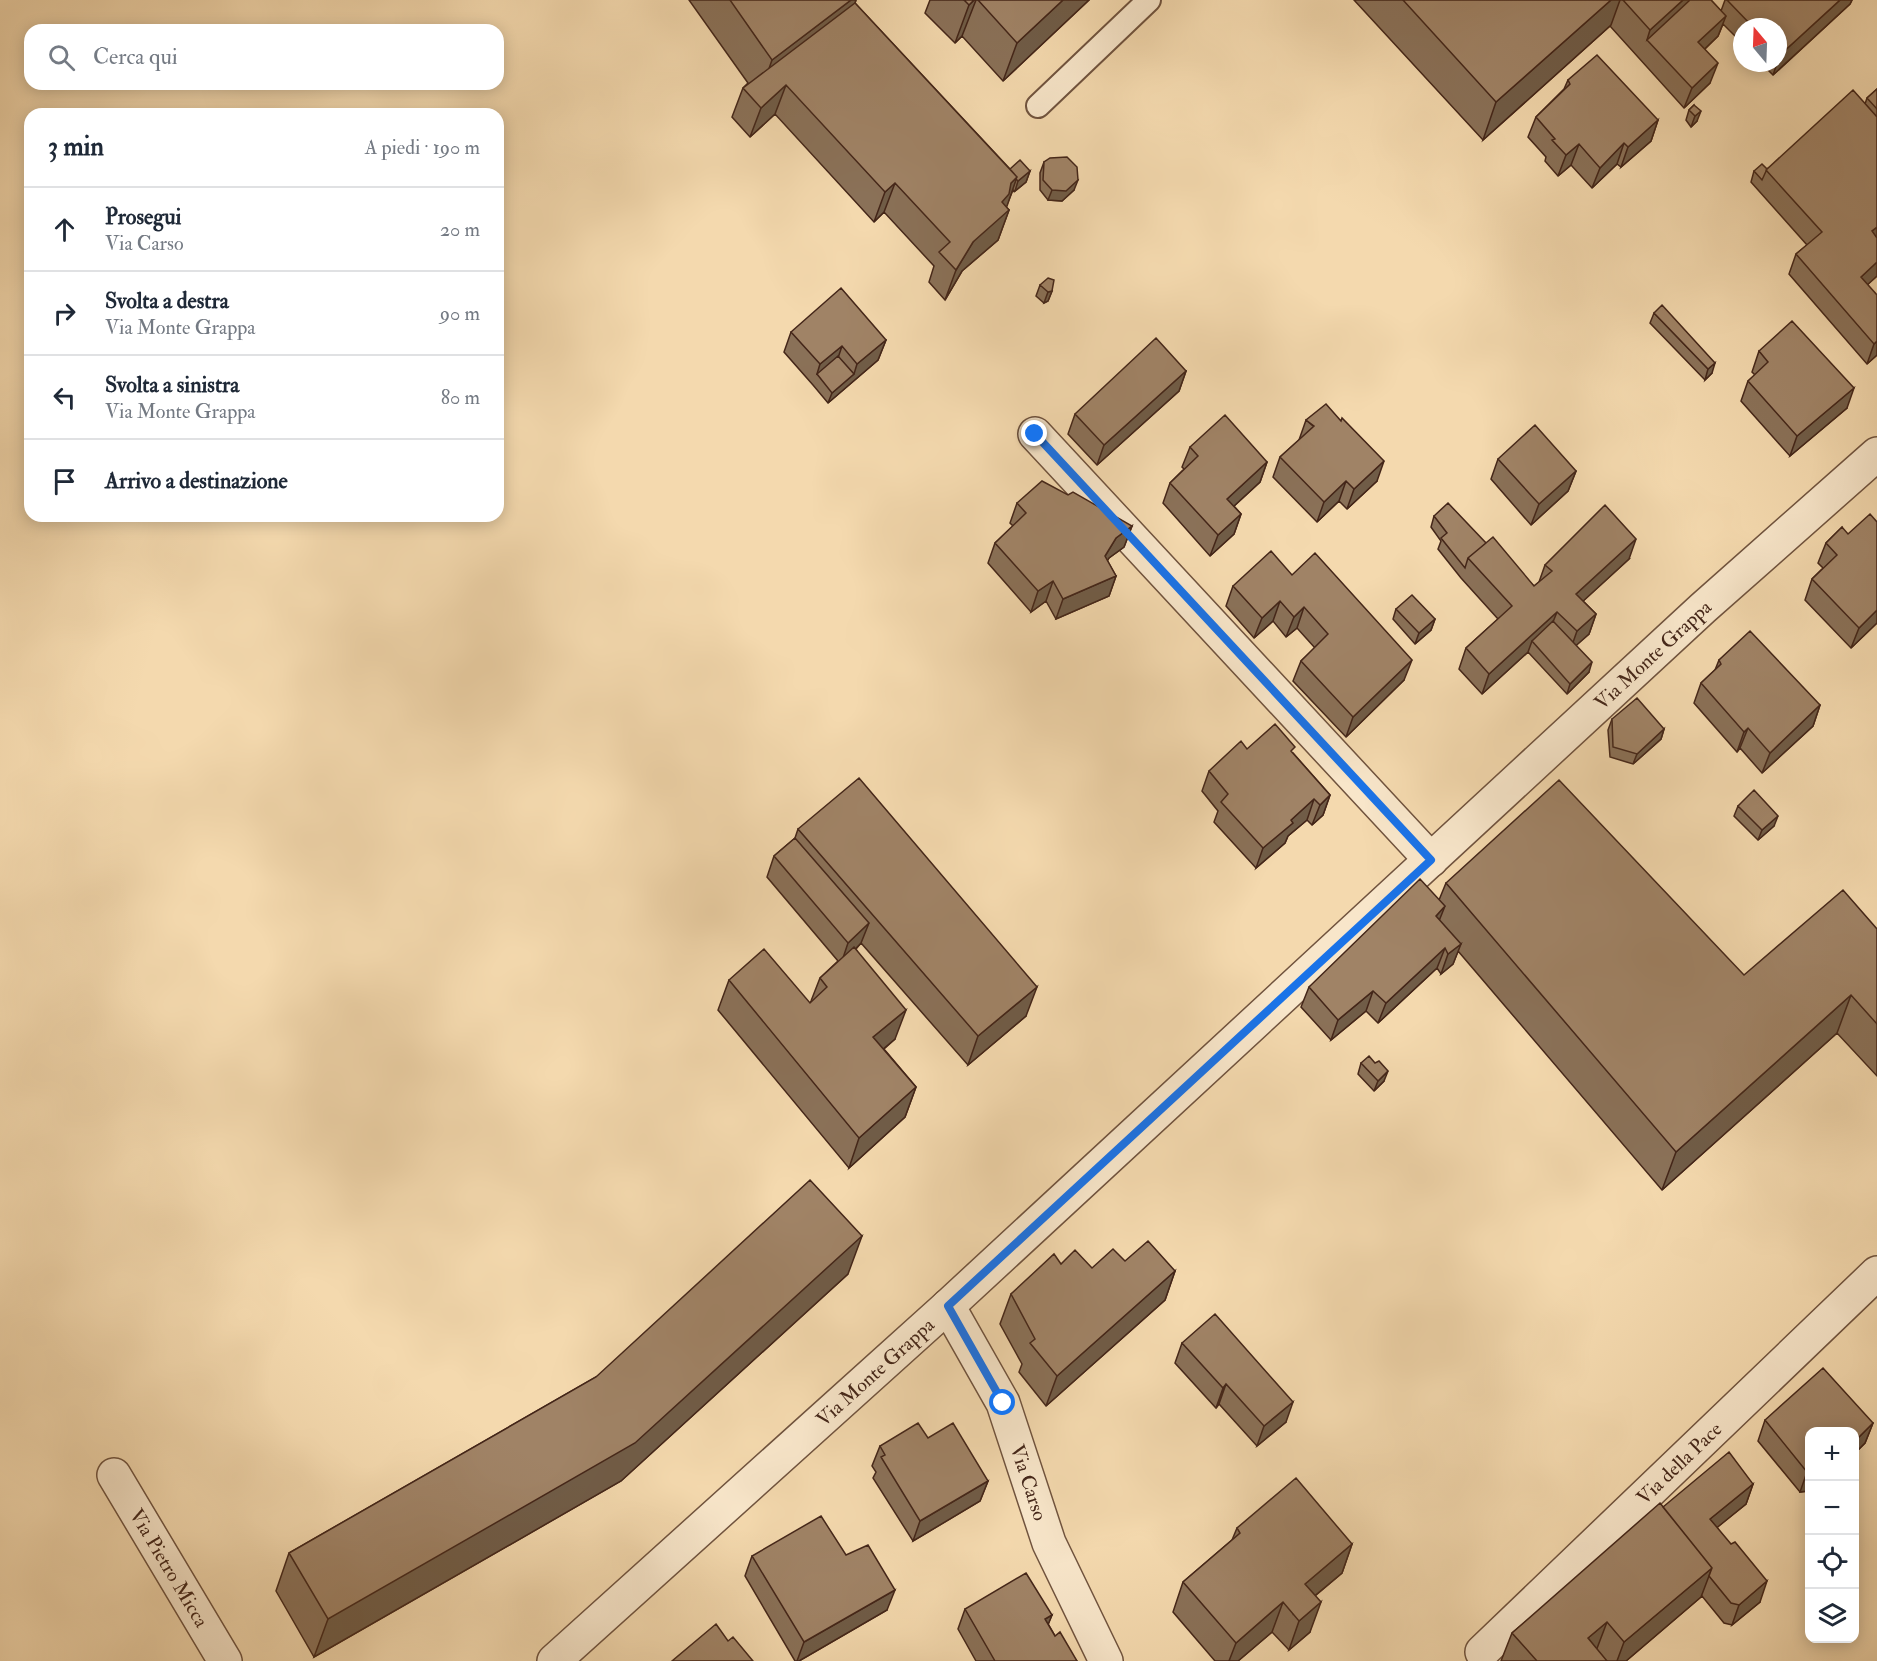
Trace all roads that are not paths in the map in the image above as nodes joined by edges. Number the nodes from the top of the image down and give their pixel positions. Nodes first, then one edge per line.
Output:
1 (1149, 0) edge
2 (1038, 106) dead end
3 (1035, 434) dead end
4 (1877, 454) edge
5 (1431, 860) junction
6 (1877, 1273) edge
7 (948, 1306) junction
8 (114, 1475) dead end
9 (1482, 1652) dead end
10 (225, 1661) edge
11 (554, 1661) edge
12 (1106, 1661) edge

1 - 2 lane
3 - 5 street
4 - 5 street, Via Monte Grappa
5 - 7 street, Via Monte Grappa
6 - 9 street, Via della Pace
7 - 11 street, Via Monte Grappa
7 - 12 street, Via Carso
8 - 10 street, Via Pietro Micca

